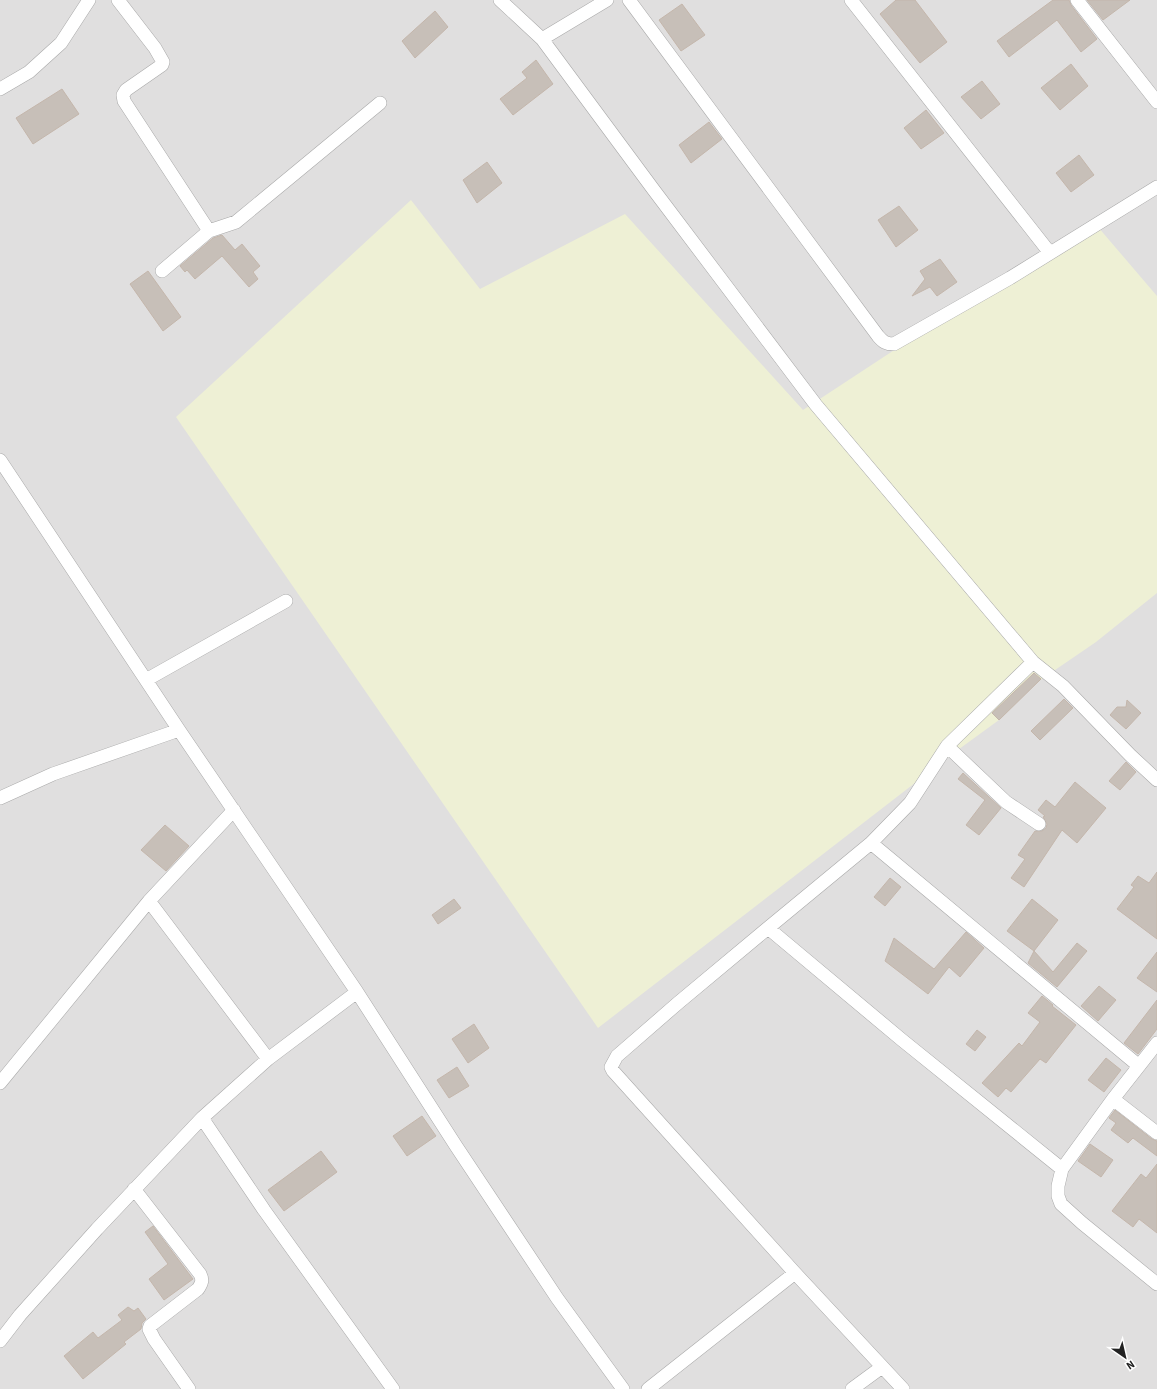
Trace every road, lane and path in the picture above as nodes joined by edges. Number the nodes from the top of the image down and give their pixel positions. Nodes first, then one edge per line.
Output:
1 (89, 0) edge
2 (118, 0) edge
3 (500, 0) edge
4 (607, 0) edge
5 (629, 0) edge
6 (851, 0) edge
7 (1076, 0) edge
8 (542, 39) junction
9 (0, 90) edge
10 (1157, 102) edge
11 (380, 103) dead end
12 (1157, 187) edge
13 (209, 231) junction
14 (1050, 253) junction
15 (162, 271) dead end
16 (0, 460) edge
17 (286, 601) dead end
18 (1033, 662) junction
19 (146, 680) junction
20 (179, 730) junction
21 (946, 746) junction
22 (1157, 780) edge
23 (0, 798) edge
24 (234, 810) junction
25 (1039, 824) dead end
26 (871, 843) junction
27 (149, 901) junction
28 (768, 928) junction
29 (357, 992) junction
30 (1157, 1043) edge
31 (268, 1059) junction
32 (1139, 1066) junction
33 (0, 1083) edge
34 (1113, 1099) junction
35 (202, 1118) junction
36 (1157, 1133) edge
37 (1062, 1169) junction
38 (134, 1189) junction
39 (795, 1273) junction
40 (1157, 1284) edge
41 (0, 1341) edge
42 (882, 1367) junction
43 (189, 1389) edge
44 (393, 1389) edge
45 (624, 1389) edge
46 (648, 1389) edge
47 (852, 1389) edge
48 (903, 1389) edge

1 - 9 street
2 - 13 street
3 - 8 street
4 - 8 street
5 - 14 street
6 - 14 street
7 - 10 street
8 - 18 street
11 - 13 street
12 - 14 street
13 - 15 street
16 - 19 street
17 - 19 street
18 - 21 street
18 - 22 street
19 - 20 street
20 - 23 street
20 - 24 street
21 - 25 street
21 - 26 street
24 - 27 street
24 - 29 street
26 - 28 street
26 - 32 street
27 - 31 street
27 - 33 street
28 - 37 street
28 - 39 street
29 - 31 street
29 - 45 street
30 - 32 street
31 - 35 street
32 - 34 street
34 - 36 street
34 - 37 street
35 - 38 street
35 - 44 street
37 - 40 street
38 - 41 street
38 - 43 street
39 - 42 street
39 - 46 street
42 - 47 street
42 - 48 street

